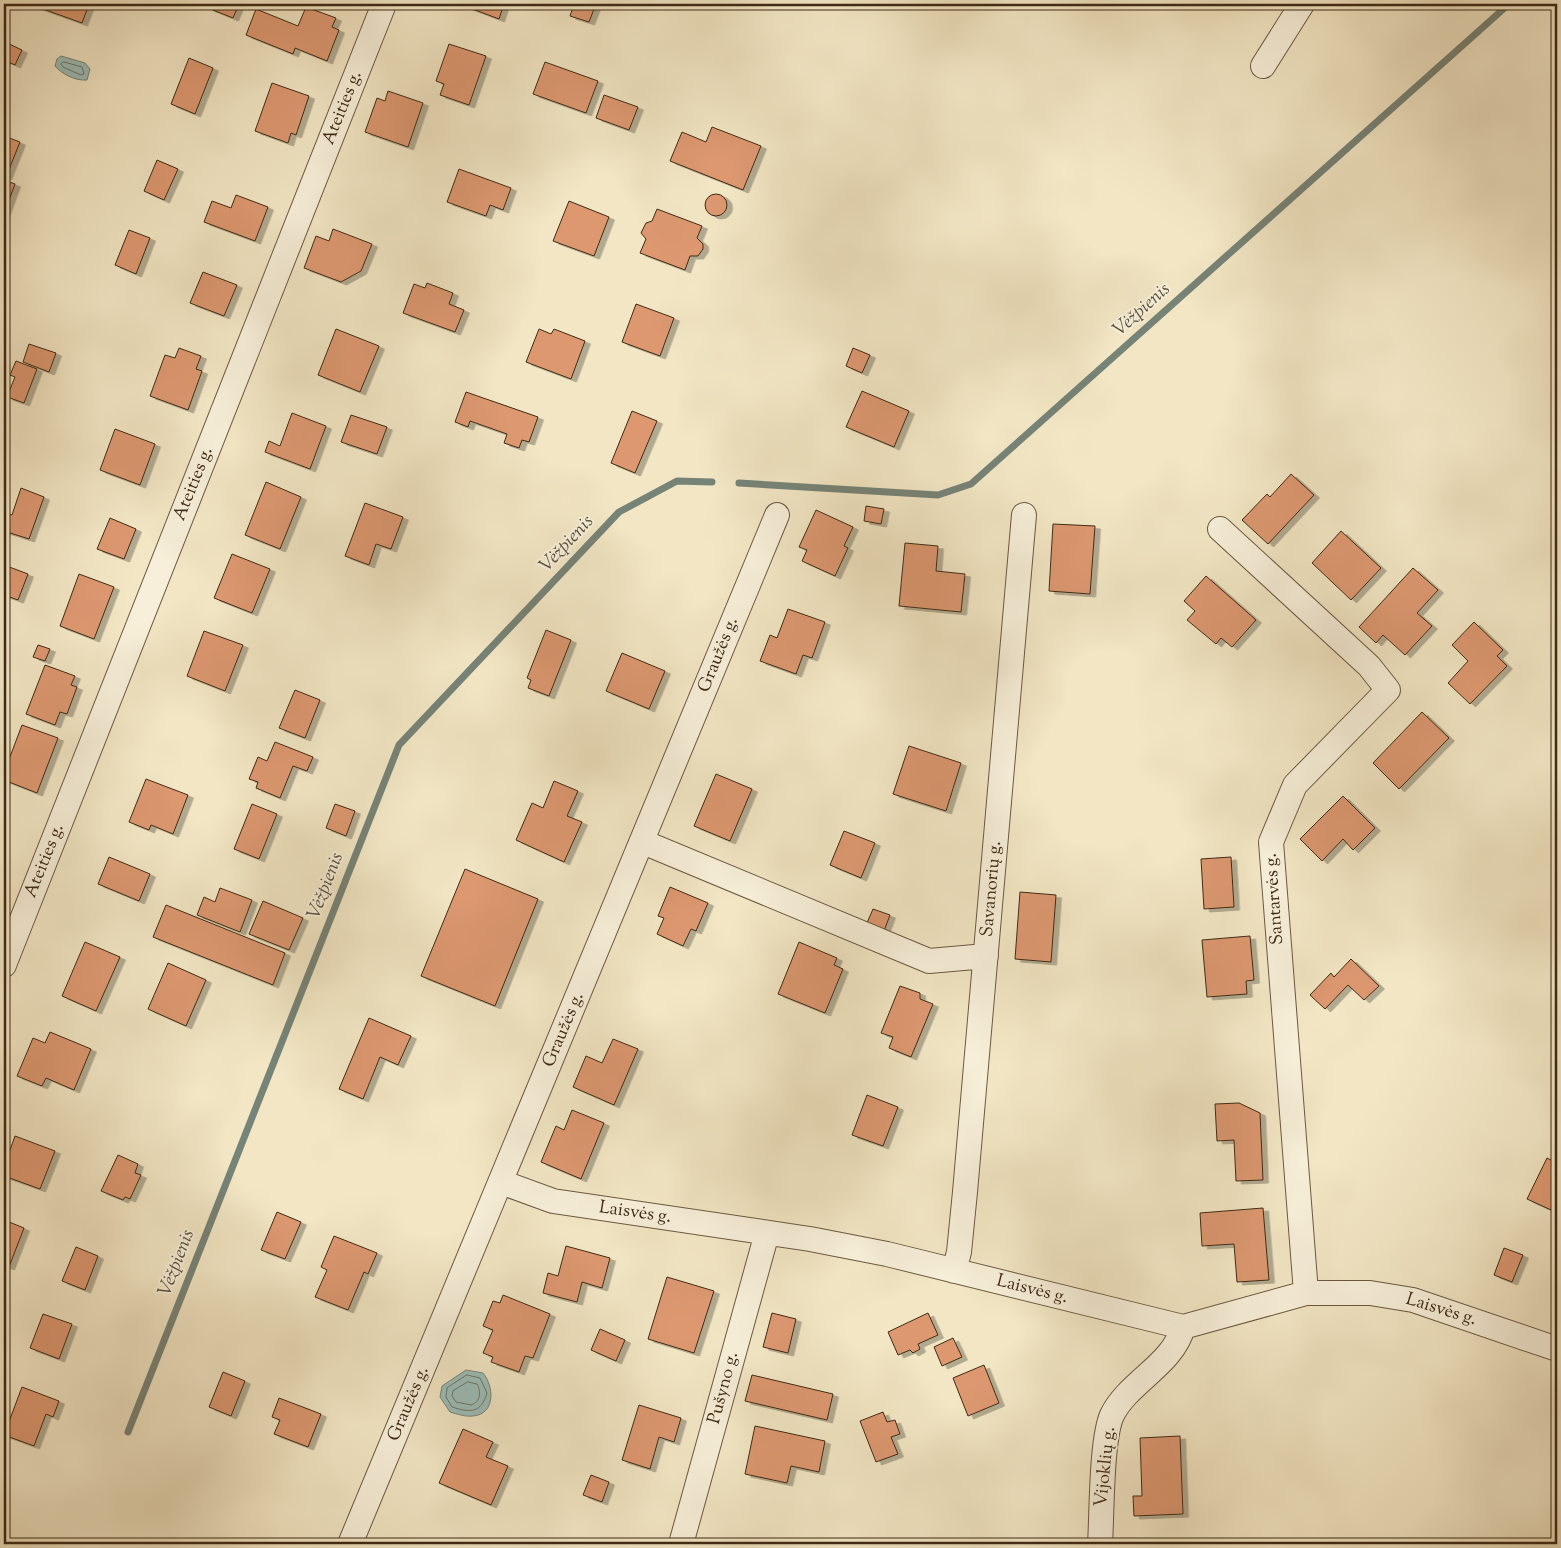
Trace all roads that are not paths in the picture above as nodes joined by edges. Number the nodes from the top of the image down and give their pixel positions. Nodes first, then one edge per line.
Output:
1 (384, 4) edge
2 (1302, 4) edge
3 (1263, 66) dead end
4 (777, 515) dead end
5 (1024, 515) dead end
6 (1220, 529) dead end
7 (642, 842) junction
8 (986, 956) junction
9 (4, 965) edge
10 (501, 1182) junction
11 (767, 1233) junction
12 (954, 1271) junction
13 (1306, 1293) junction
14 (1183, 1327) junction
15 (1557, 1349) edge
16 (350, 1544) edge
17 (681, 1544) edge
18 (1100, 1544) edge

1 - 9 street, Ateities g.
2 - 3 street
4 - 7 street, Graužės g.
5 - 8 street, Savanorių g.
6 - 13 street, Santarvės g.
7 - 8 street, Savanorių g.
7 - 10 street, Graužės g.
8 - 12 street
10 - 11 street, Laisvės g.
10 - 16 street, Graužės g.
11 - 12 street, Laisvės g.
11 - 17 street, Pušyno g.
12 - 14 street, Laisvės g.
13 - 14 street, Laisvės g.
13 - 15 street, Laisvės g.
14 - 18 street, Vijoklių g.

